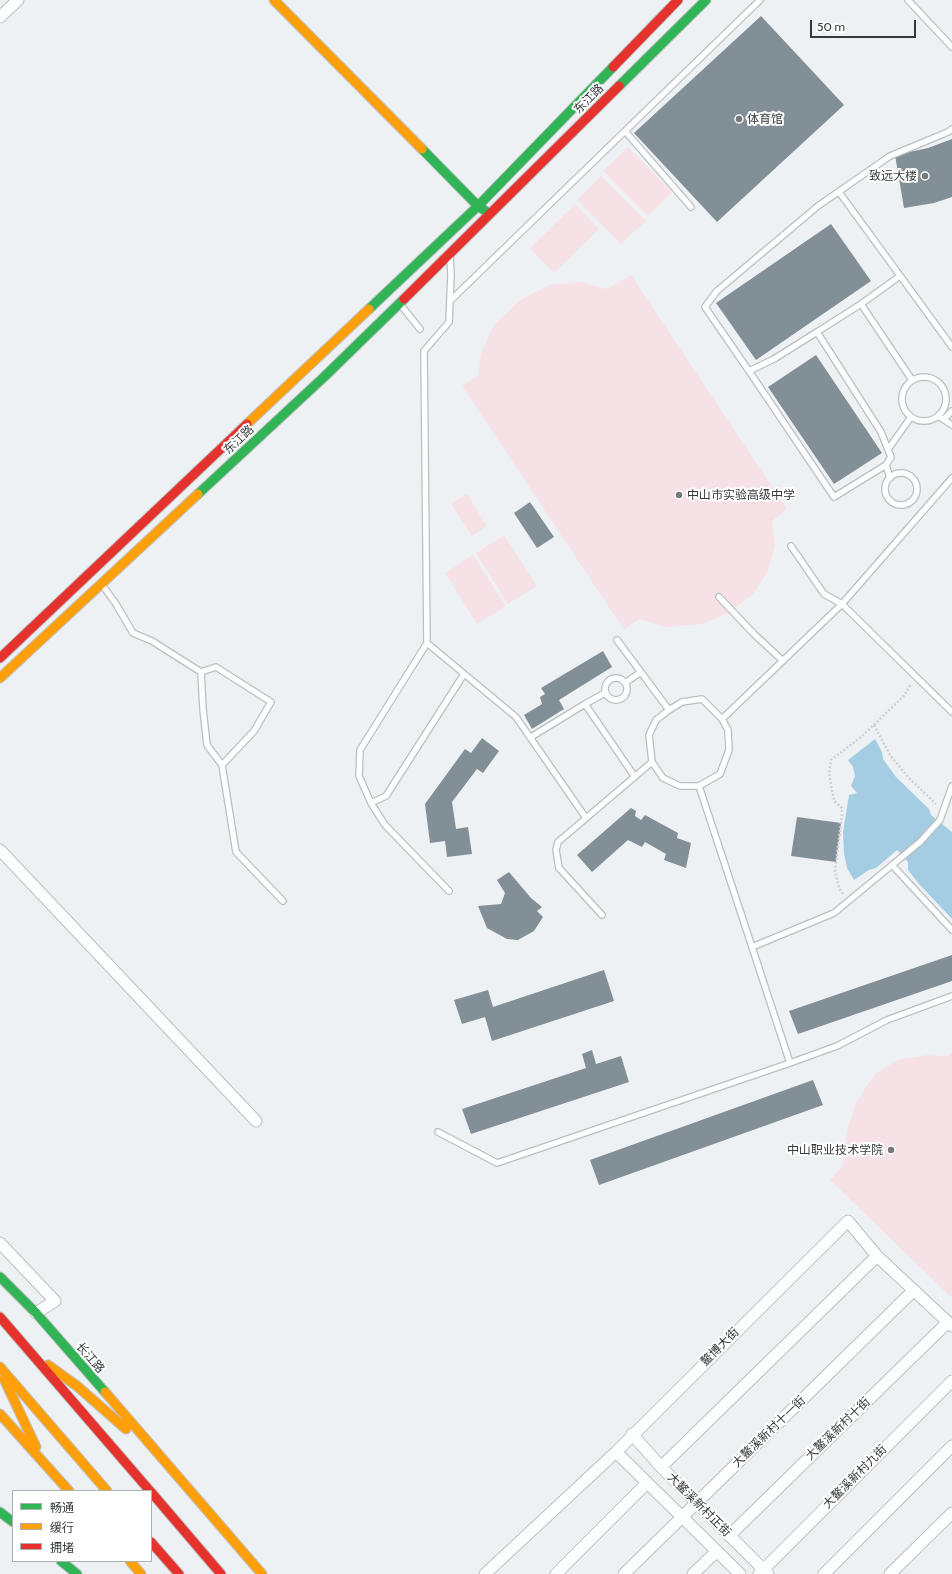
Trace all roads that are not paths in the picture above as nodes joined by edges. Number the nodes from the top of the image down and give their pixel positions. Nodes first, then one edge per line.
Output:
1 (18, 0) edge
2 (274, 0) edge
3 (678, 0) edge
4 (706, 0) edge
5 (760, 0) edge
6 (908, 0) edge
7 (0, 17) edge
8 (952, 47) edge
9 (952, 129) edge
10 (625, 131) junction
11 (838, 192) junction
12 (478, 206) junction
13 (691, 207) dead end
14 (490, 214) junction
15 (449, 255) junction
16 (900, 276) junction
17 (451, 300) junction
18 (399, 304) junction
19 (861, 304) junction
20 (420, 329) dead end
21 (817, 332) junction
22 (952, 347) edge
23 (749, 371) junction
24 (912, 380) junction
25 (952, 411) edge
26 (911, 416) junction
27 (941, 417) junction
28 (952, 425) edge
29 (889, 448) junction
30 (886, 465) junction
31 (890, 478) junction
32 (952, 478) edge
33 (791, 546) dead end
34 (101, 584) junction
35 (719, 597) dead end
36 (842, 604) junction
37 (618, 640) dead end
38 (427, 643) junction
39 (0, 658) edge
40 (783, 660) junction
41 (201, 672) junction
42 (641, 672) junction
43 (464, 674) junction
44 (0, 678) edge
45 (625, 683) junction
46 (605, 693) junction
47 (585, 704) junction
48 (669, 710) junction
49 (952, 712) edge
50 (722, 718) junction
51 (530, 737) junction
52 (652, 762) junction
53 (222, 765) junction
54 (635, 777) junction
55 (699, 786) junction
56 (952, 786) edge
57 (371, 803) junction
58 (586, 818) junction
59 (0, 850) edge
60 (892, 865) junction
61 (449, 891) dead end
62 (283, 901) dead end
63 (602, 915) dead end
64 (952, 930) edge
65 (752, 947) junction
66 (952, 996) edge
67 (790, 1063) junction
68 (256, 1121) dead end
69 (438, 1132) dead end
70 (0, 1243) edge
71 (877, 1256) junction
72 (0, 1277) edge
73 (914, 1290) junction
74 (36, 1313) junction
75 (0, 1317) edge
76 (950, 1324) edge
77 (35, 1356) junction
78 (0, 1367) edge
79 (0, 1370) edge
80 (952, 1381) edge
81 (0, 1414) edge
82 (632, 1434) junction
83 (952, 1446) edge
84 (616, 1452) junction
85 (160, 1456) junction
86 (42, 1461) junction
87 (660, 1467) junction
88 (647, 1483) junction
89 (68, 1490) edge
90 (106, 1490) edge
91 (148, 1490) edge
92 (152, 1494) edge
93 (696, 1503) junction
94 (0, 1512) edge
95 (952, 1513) edge
96 (682, 1517) junction
97 (12, 1521) edge
98 (729, 1536) junction
99 (152, 1543) edge
100 (716, 1552) junction
101 (62, 1562) edge
102 (131, 1562) edge
103 (763, 1572) edge
104 (77, 1574) edge
105 (141, 1574) edge
106 (179, 1574) edge
107 (221, 1574) edge
108 (262, 1574) edge
109 (485, 1574) edge
110 (556, 1574) edge
111 (624, 1574) edge
112 (693, 1574) edge
113 (740, 1574) edge
114 (824, 1574) edge
115 (890, 1574) edge

1 - 7 street
2 - 12 main road
3 - 12 main road, 东江路
4 - 14 main road, 东江路
5 - 10 lane
6 - 8 lane
9 - 11 lane
10 - 13 lane
10 - 17 lane
11 - 16 lane
11 - 23 lane
12 - 14 main road
12 - 39 main road, 东江路
14 - 15 main road, 东江路
15 - 17 lane
15 - 18 main road, 东江路
16 - 19 lane
16 - 22 lane
17 - 38 lane
18 - 20 lane
18 - 34 main road, 东江路
19 - 21 lane
19 - 24 lane
21 - 23 lane
21 - 29 lane
23 - 30 lane
24 - 26 lane
24 - 27 lane
25 - 27 lane
26 - 27 lane
26 - 29 lane
27 - 28 lane
29 - 30 lane
30 - 31 lane
31 - 31 lane
32 - 36 lane
33 - 36 lane
34 - 41 lane
34 - 44 main road, 东江路
35 - 40 lane
36 - 40 lane
36 - 49 lane
37 - 42 lane
38 - 43 lane
38 - 57 lane
40 - 50 lane
41 - 53 lane
41 - 53 lane
42 - 45 lane
42 - 48 lane
43 - 51 lane
43 - 57 lane
45 - 46 lane
45 - 46 lane
46 - 47 lane
47 - 51 lane
47 - 54 lane
48 - 50 lane
48 - 52 lane
50 - 55 lane
51 - 58 lane
52 - 54 lane
52 - 55 lane
53 - 62 lane
54 - 58 lane
55 - 65 lane
56 - 60 lane
57 - 61 lane
58 - 63 lane
59 - 68 street
60 - 64 lane
60 - 65 lane
65 - 67 lane
66 - 67 lane
67 - 69 lane
70 - 74 street
71 - 73 street, 鳌博大街
71 - 82 street, 鳌博大街
71 - 87 street
72 - 74 main road, 长江路
73 - 76 street, 鳌博大街
73 - 93 street, 大鳌溪新村十一街
74 - 85 main road, 长江路
75 - 77 main road, 长江路
76 - 98 street, 大鳌溪新村十街
77 - 85 main road, 长江路
77 - 91 main road, 长江路
78 - 90 main road
79 - 86 main road
80 - 103 street, 大鳌溪新村九街
81 - 86 main road
82 - 84 street, 鳌博大街
82 - 87 street, 大鳌溪新村正街
83 - 114 street
84 - 88 street, 大鳌溪新村正街
84 - 109 street, 鳌博大街
85 - 108 main road, 长江路
86 - 89 main road
87 - 93 street, 大鳌溪新村正街
88 - 96 street, 大鳌溪新村正街
88 - 110 street
92 - 107 main road, 长江路
93 - 96 street, 大鳌溪新村十一街
93 - 98 street, 大鳌溪新村正街
94 - 97 main road
95 - 115 street
96 - 100 street, 大鳌溪新村正街
96 - 111 street, 大鳌溪新村十一街
98 - 103 street, 大鳌溪新村正街
99 - 106 main road
100 - 112 street
100 - 113 street, 大鳌溪新村正街
101 - 104 main road
102 - 105 main road

